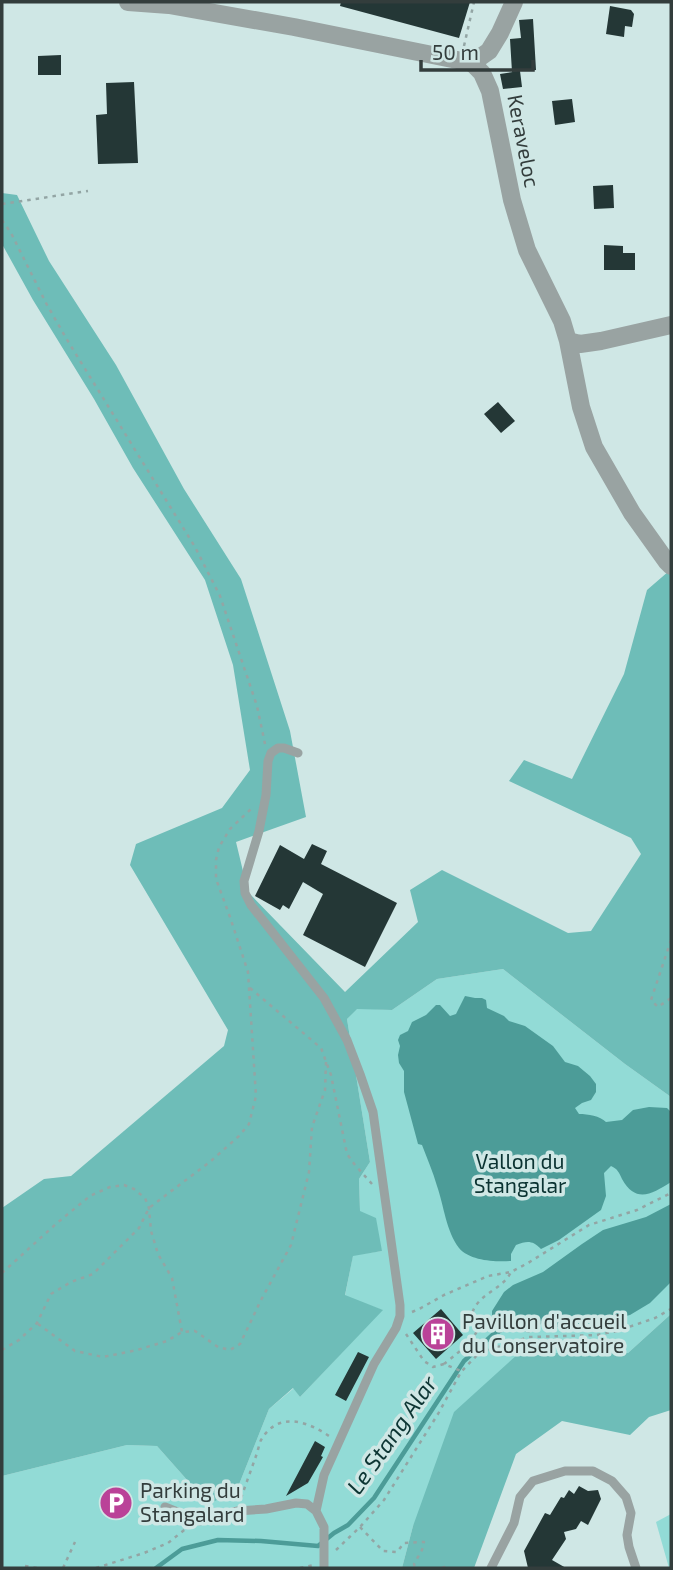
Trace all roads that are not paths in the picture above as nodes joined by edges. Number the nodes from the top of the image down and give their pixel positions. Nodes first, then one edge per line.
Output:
1 (128, 2) edge
2 (514, 2) edge
3 (466, 62) junction
4 (671, 325) edge
5 (568, 341) junction
6 (671, 566) edge
7 (298, 754) dead end
8 (165, 1507) dead end
9 (316, 1511) junction
10 (324, 1565) edge
11 (491, 1568) edge
12 (636, 1568) edge

1 - 3 street
2 - 3 street
3 - 5 street, Keraveloc
4 - 5 street
5 - 6 street, Keraveloc
7 - 9 lane
8 - 9 lane
9 - 10 lane
11 - 12 lane

